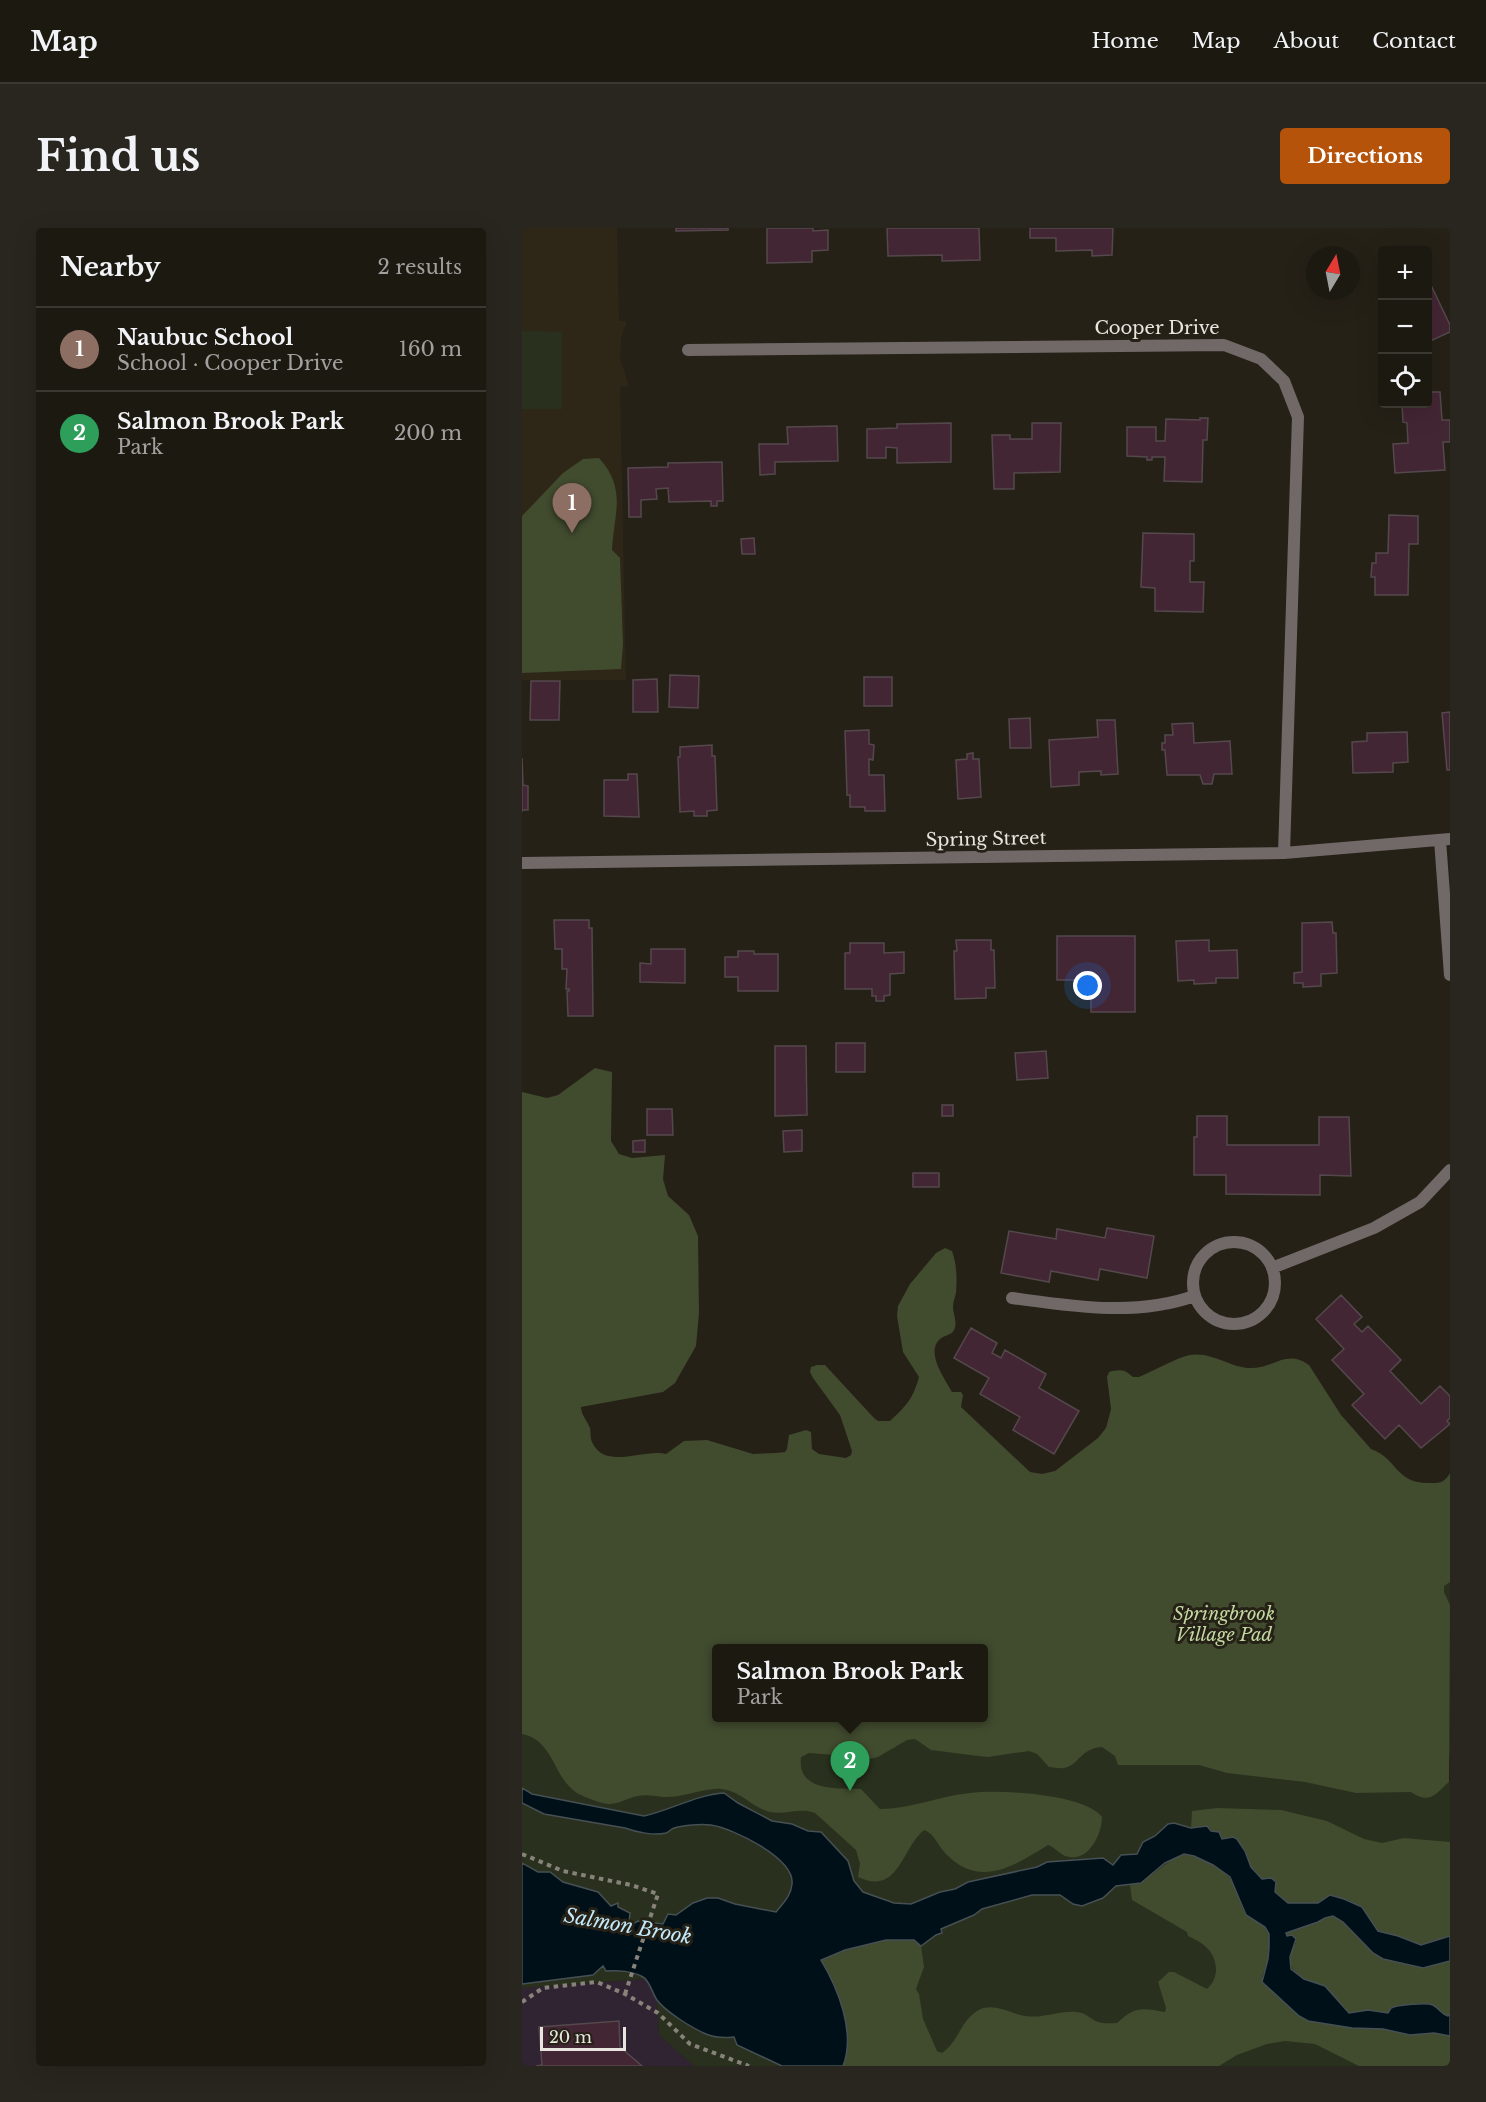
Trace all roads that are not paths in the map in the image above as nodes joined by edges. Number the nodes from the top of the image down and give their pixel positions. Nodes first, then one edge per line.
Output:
1 (688, 350) dead end
2 (1445, 839) edge
3 (1284, 853) junction
4 (522, 863) edge
5 (1450, 975) edge
6 (1450, 1170) edge
7 (1272, 1268) junction
8 (1194, 1296) junction
9 (1012, 1298) dead end

1 - 3 street, Cooper Drive
2 - 3 street, Spring Street
2 - 5 street
3 - 4 street, Spring Street
6 - 7 street
7 - 8 street
7 - 8 street
8 - 9 street

